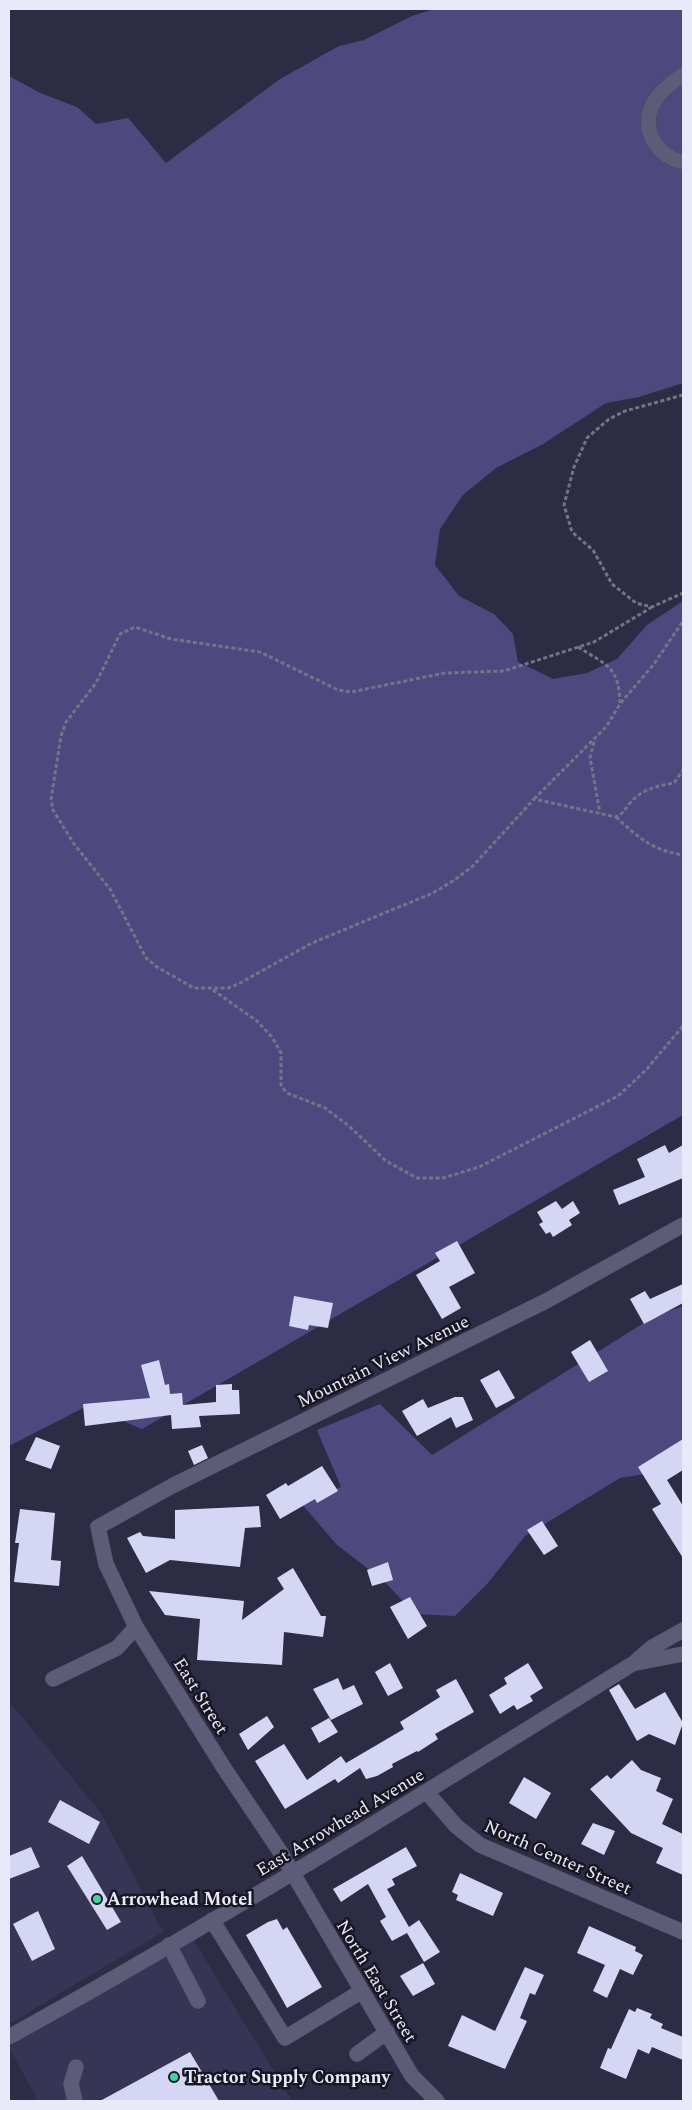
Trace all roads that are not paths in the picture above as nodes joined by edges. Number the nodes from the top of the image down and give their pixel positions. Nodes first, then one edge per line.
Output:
1 (683, 75) edge
2 (683, 162) edge
3 (683, 1224) edge
4 (98, 1528) joint
5 (136, 1627) junction
6 (683, 1630) edge
7 (683, 1654) edge
8 (634, 1663) junction
9 (53, 1680) dead end
10 (431, 1797) dead end
11 (293, 1874) junction
12 (212, 1920) junction
13 (683, 1932) edge
14 (169, 1945) junction
15 (362, 1991) junction
16 (198, 2002) dead end
17 (387, 2032) junction
18 (9, 2037) edge
19 (357, 2054) dead end
20 (76, 2067) dead end
21 (75, 2101) edge
22 (437, 2101) edge

1 - 2 street
3 - 4 street, Mountain View Avenue
4 - 5 street, East Street
5 - 9 street
5 - 11 street, East Street
6 - 8 street, East Arrowhead Avenue
7 - 8 street, East Arrowhead Avenue
8 - 11 street, East Arrowhead Avenue
10 - 13 street, North Center Street
11 - 12 street, East Arrowhead Avenue
11 - 15 street, North East Street
12 - 14 street, East Arrowhead Avenue
12 - 15 street
14 - 16 street
14 - 18 street, East Arrowhead Avenue
15 - 17 street, North East Street
17 - 19 street
17 - 22 street, North East Street
20 - 21 street

